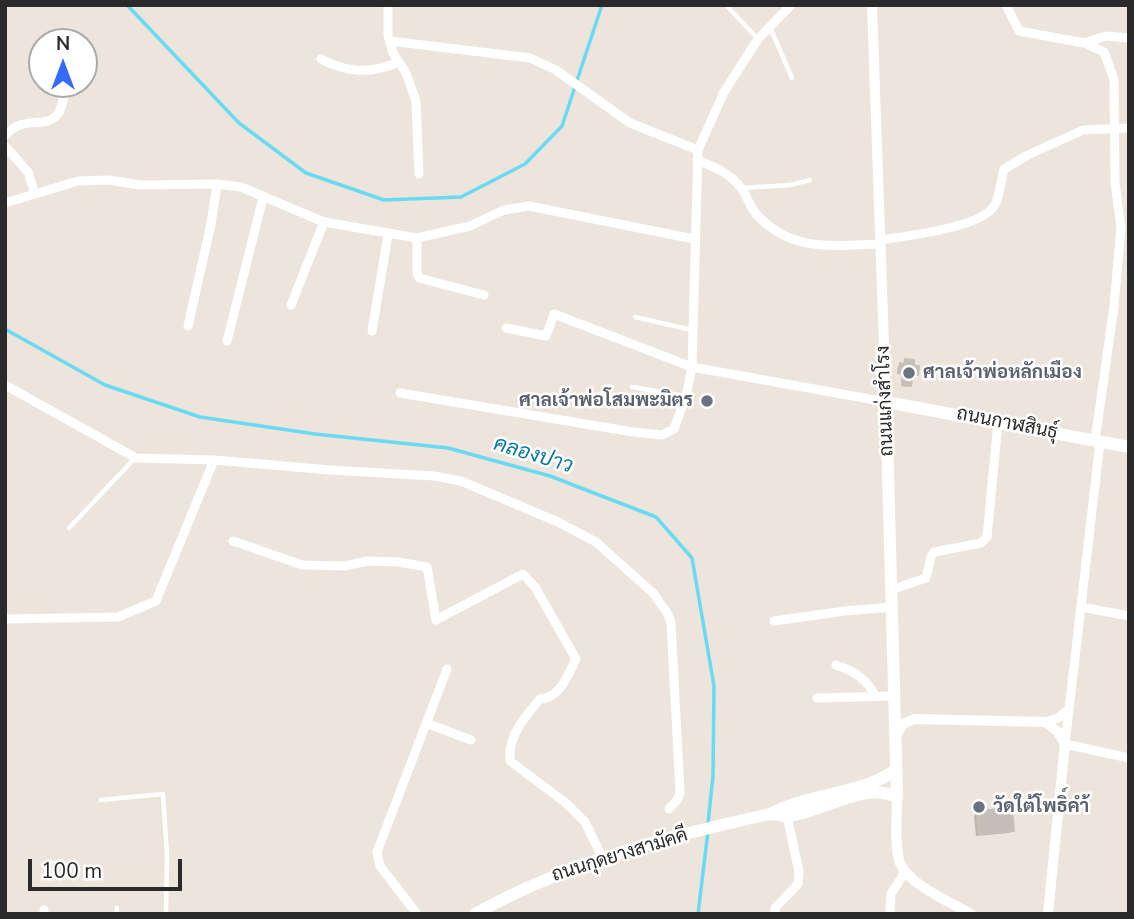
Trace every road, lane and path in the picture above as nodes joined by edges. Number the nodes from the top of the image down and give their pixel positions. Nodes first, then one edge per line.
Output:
1 (388, 5) edge
2 (726, 5) edge
3 (791, 5) edge
4 (872, 5) edge
5 (1006, 5) edge
6 (769, 26) junction
7 (758, 38) junction
8 (1129, 38) edge
9 (390, 41) junction
10 (1084, 43) junction
11 (320, 59) dead end
12 (399, 62) junction
13 (792, 78) dead end
14 (62, 98) edge
15 (1114, 127) junction
16 (1129, 128) edge
17 (5, 136) edge
18 (5, 146) edge
19 (698, 155) junction
20 (419, 174) dead end
21 (810, 180) dead end
22 (217, 184) junction
23 (740, 188) junction
24 (35, 194) junction
25 (263, 198) junction
26 (5, 203) edge
27 (324, 222) junction
28 (388, 235) junction
29 (417, 238) junction
30 (694, 239) junction
31 (881, 242) junction
32 (484, 295) dead end
33 (291, 304) dead end
34 (635, 317) dead end
35 (188, 326) dead end
36 (506, 328) dead end
37 (372, 331) dead end
38 (693, 331) junction
39 (227, 341) dead end
40 (692, 367) junction
41 (5, 385) edge
42 (632, 387) dead end
43 (400, 393) dead end
44 (686, 396) junction
45 (886, 402) junction
46 (998, 422) junction
47 (1098, 441) junction
48 (1129, 447) edge
49 (136, 457) junction
50 (214, 460) junction
51 (69, 528) dead end
52 (233, 541) dead end
53 (891, 590) junction
54 (891, 607) junction
55 (1081, 607) junction
56 (1129, 616) edge
57 (5, 619) edge
58 (774, 621) dead end
59 (836, 665) dead end
60 (447, 669) dead end
61 (875, 696) junction
62 (817, 698) dead end
63 (894, 699) junction
64 (1069, 709) junction
65 (914, 719) junction
66 (1046, 722) junction
67 (426, 723) junction
68 (895, 738) junction
69 (471, 740) dead end
70 (1065, 744) junction
71 (1129, 758) edge
72 (896, 770) junction
73 (897, 797) junction
74 (101, 800) dead end
75 (669, 810) dead end
76 (771, 814) junction
77 (787, 816) junction
78 (603, 859) junction
79 (905, 872) junction
80 (166, 914) edge
81 (417, 914) edge
82 (475, 914) edge
83 (775, 914) edge
84 (890, 914) edge
85 (971, 914) edge
86 (1048, 914) edge

1 - 9 street
2 - 7 lane
3 - 6 street
4 - 31 street, ถนนแก่งสำโรง
5 - 10 street
6 - 7 street
6 - 13 lane
7 - 19 street
8 - 10 street
9 - 12 street
9 - 19 street
10 - 15 street
11 - 12 street
12 - 20 street
14 - 17 street
15 - 16 street
15 - 31 street
15 - 47 street
18 - 24 street
19 - 23 street
19 - 30 street
21 - 23 lane
22 - 24 street
22 - 25 street
22 - 35 street
23 - 31 street
24 - 26 street
25 - 27 street
25 - 39 street
27 - 28 street
27 - 33 street
28 - 29 street
28 - 37 street
29 - 30 street
29 - 32 street
30 - 38 street
31 - 45 street, ถนนแก่งสำโรง
34 - 38 lane
36 - 40 street
38 - 40 street
40 - 44 street
40 - 45 street
41 - 49 street
42 - 44 lane
43 - 44 street
45 - 46 main road, ถนนกาฬสินธุ์
45 - 53 main road, ถนนแก่งสำโรง
46 - 47 main road, ถนนกาฬสินธุ์
46 - 53 street
47 - 48 main road, ถนนกาฬสินธุ์
47 - 55 street
49 - 50 street
49 - 51 lane
50 - 57 street
50 - 75 street
52 - 78 street
53 - 54 main road, ถนนแก่งสำโรง
54 - 58 street
54 - 63 main road, ถนนแก่งสำโรง
55 - 56 street
55 - 64 street
59 - 61 street
60 - 67 street
61 - 62 street
61 - 63 street
63 - 65 street
63 - 68 main road, ถนนแก่งสำโรง
64 - 66 street
64 - 70 street
65 - 66 street
65 - 68 street
66 - 70 street
67 - 69 street
67 - 81 street
68 - 72 main road, ถนนแก่งสำโรง
70 - 71 street
70 - 86 street
72 - 73 main road, ถนนแก่งสำโรง
72 - 76 main road, ถนนกุดยางสามัคคี
73 - 77 main road, ถนนกุดยางสามัคคี
73 - 79 street
74 - 80 lane
76 - 77 main road, ถนนกุดยางสามัคคี
76 - 78 main road, ถนนกุดยางสามัคคี
77 - 83 street
78 - 82 main road, ถนนกุดยางสามัคคี
79 - 84 street
79 - 85 street

